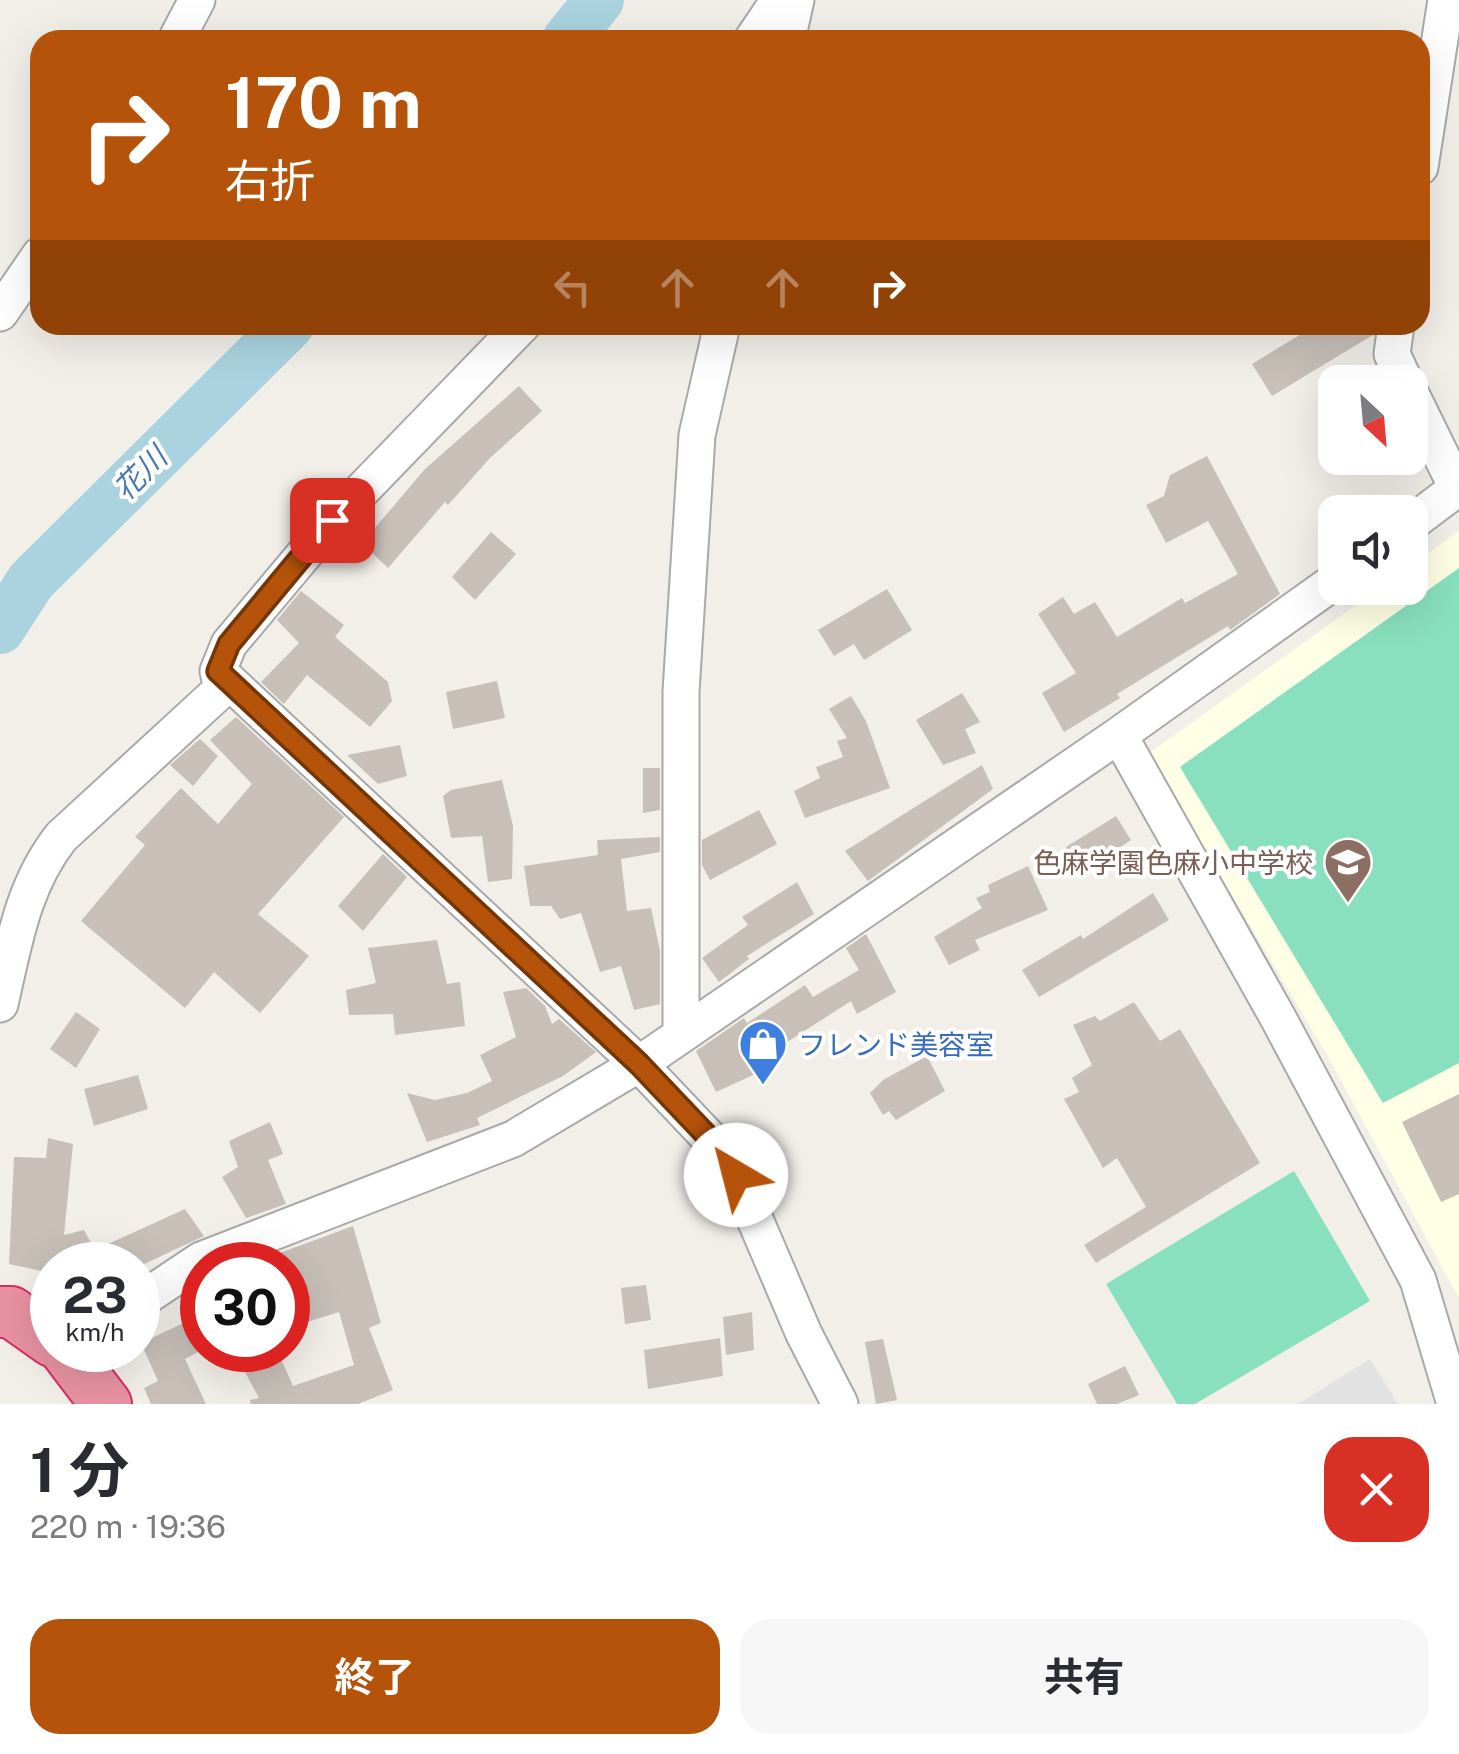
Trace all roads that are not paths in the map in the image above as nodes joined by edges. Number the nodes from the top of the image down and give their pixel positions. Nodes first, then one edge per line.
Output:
1 (197, 0) edge
2 (780, 0) edge
3 (796, 0) edge
4 (1446, 0) edge
5 (181, 30) edge
6 (759, 30) edge
7 (789, 30) edge
8 (1430, 102) edge
9 (30, 270) edge
10 (0, 313) edge
11 (512, 335) edge
12 (720, 335) edge
13 (1395, 335) edge
14 (1397, 365) edge
15 (1428, 428) edge
16 (1458, 488) edge
17 (1428, 510) edge
18 (1318, 593) edge
19 (218, 671) junction
20 (1119, 735) junction
21 (0, 1004) edge
22 (681, 1035) junction
23 (639, 1064) junction
24 (160, 1287) edge
25 (0, 1312) edge
26 (30, 1326) edge
27 (82, 1372) edge
28 (106, 1404) edge
29 (840, 1404) edge
30 (1455, 1404) edge

1 - 5 street
2 - 6 street
3 - 7 street
4 - 8 street
9 - 10 street
11 - 19 street
12 - 22 street
13 - 14 street
15 - 16 street
16 - 17 street
18 - 20 street
19 - 21 street
19 - 23 street
20 - 22 street
20 - 30 street
22 - 23 street
23 - 24 street
23 - 29 street
25 - 26 highway
27 - 28 highway

